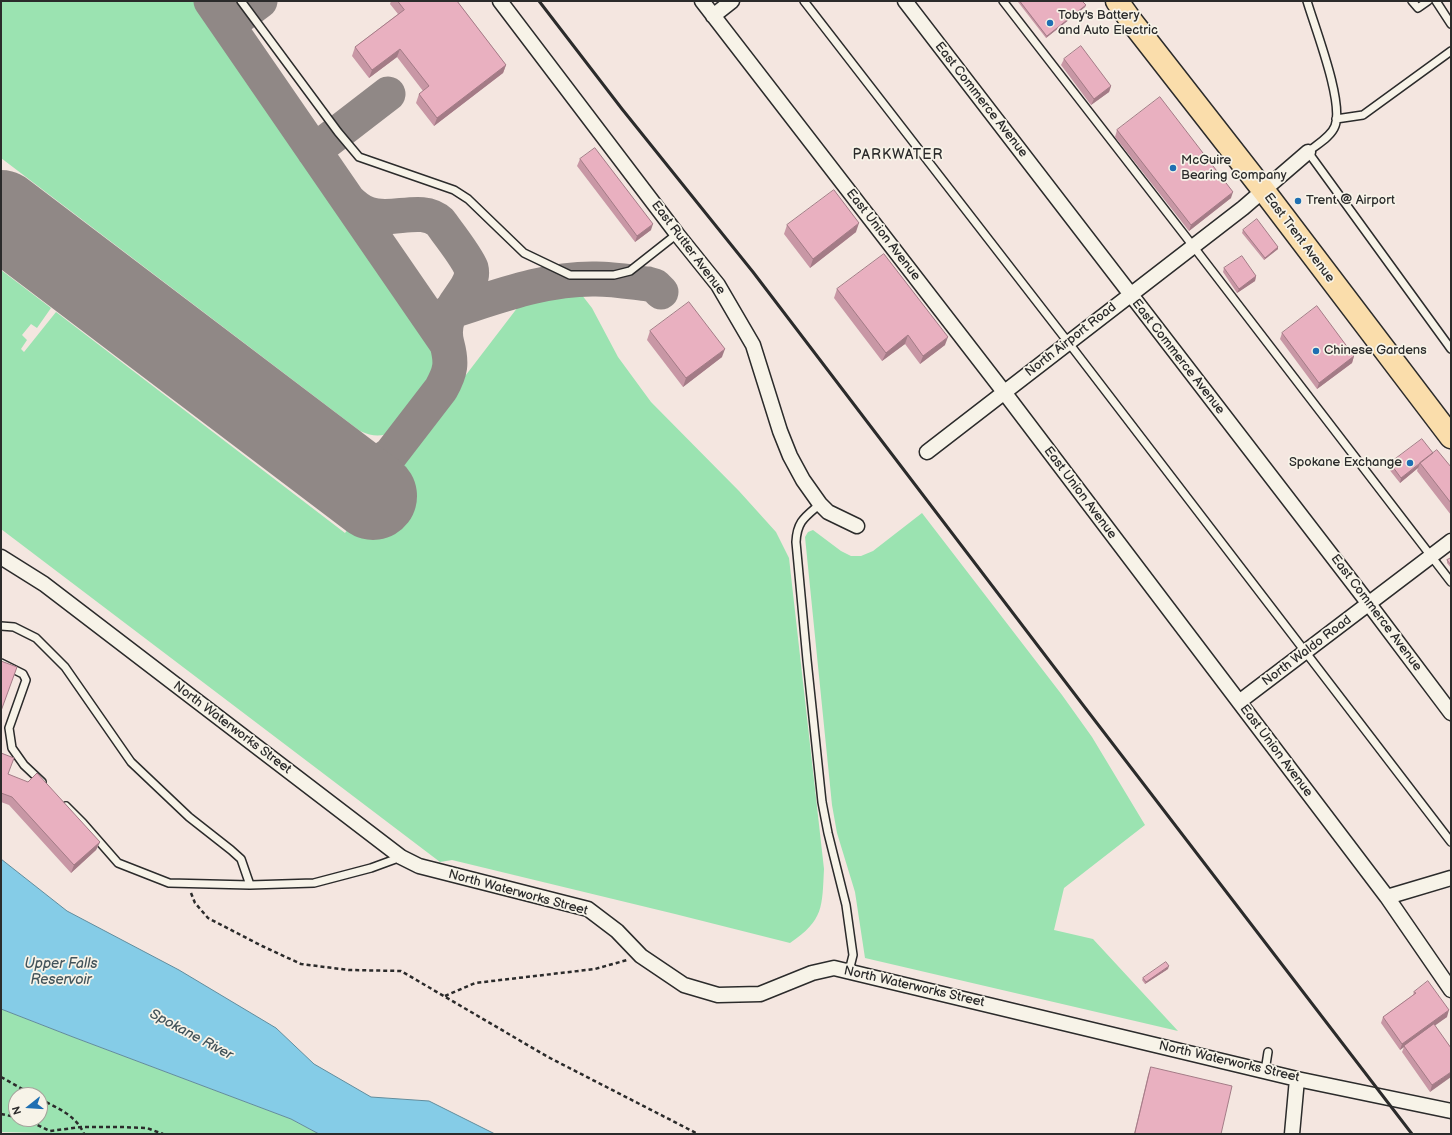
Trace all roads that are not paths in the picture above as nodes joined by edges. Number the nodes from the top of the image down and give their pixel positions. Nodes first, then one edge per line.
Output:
1 (241, 1) edge
2 (500, 1) edge
3 (702, 1) edge
4 (732, 1) edge
5 (804, 1) edge
6 (905, 1) edge
7 (1003, 1) edge
8 (1117, 1) edge
9 (1308, 1) edge
10 (1412, 1) edge
11 (1428, 1) edge
12 (1436, 1) edge
13 (713, 16) junction
14 (1451, 24) edge
15 (1451, 51) edge
16 (1336, 119) junction
17 (1308, 152) junction
18 (1264, 191) junction
19 (678, 234) junction
20 (1193, 246) junction
21 (1130, 294) junction
22 (1068, 342) junction
23 (1451, 349) edge
24 (1004, 392) junction
25 (1451, 437) edge
26 (927, 452) dead end
27 (820, 504) junction
28 (857, 526) dead end
29 (1451, 541) edge
30 (1431, 556) junction
31 (1, 558) edge
32 (1451, 582) edge
33 (1369, 604) junction
34 (1, 626) edge
35 (1306, 652) junction
36 (1, 663) edge
37 (1239, 702) junction
38 (1451, 712) edge
39 (46, 786) edge
40 (62, 802) edge
41 (1451, 842) edge
42 (401, 857) junction
43 (1451, 878) edge
44 (250, 885) junction
45 (1387, 897) junction
46 (849, 971) junction
47 (1451, 990) edge
48 (1268, 1052) dead end
49 (1265, 1071) junction
50 (1297, 1078) junction
51 (1451, 1111) edge
52 (1292, 1134) edge

1 - 19 lane
2 - 19 street, East Rutter Avenue
3 - 13 street, East Union Avenue
4 - 13 street
5 - 22 lane
6 - 21 street, East Commerce Avenue
7 - 20 lane
8 - 18 main road, East Trent Avenue
9 - 16 lane
10 - 11 lane
12 - 14 lane
13 - 24 street, East Union Avenue
15 - 16 lane
16 - 17 lane
17 - 18 street, North Airport Road
17 - 23 lane
18 - 20 street, North Airport Road
18 - 25 main road, East Trent Avenue
19 - 27 street, East Rutter Avenue
20 - 21 street, North Airport Road
20 - 30 lane
21 - 22 street, North Airport Road
21 - 33 street, East Commerce Avenue
22 - 24 street, North Airport Road
22 - 35 lane
24 - 26 street, North Airport Road
24 - 37 street, East Union Avenue
27 - 28 street, East Rutter Avenue
27 - 46 lane
29 - 30 street, North Waldo Road
30 - 32 lane
30 - 33 street, North Waldo Road
31 - 42 street, North Waterworks Street
33 - 35 street, North Waldo Road
33 - 38 street, East Commerce Avenue
34 - 44 lane
35 - 37 street, North Waldo Road
35 - 41 lane
36 - 39 lane
37 - 45 street, East Union Avenue
40 - 44 lane
42 - 44 lane
42 - 46 street, North Waterworks Street
43 - 45 street
45 - 47 street, East Union Avenue
46 - 49 street, North Waterworks Street
48 - 49 lane
49 - 50 street, North Waterworks Street
50 - 51 street, North Waterworks Street
50 - 52 street

